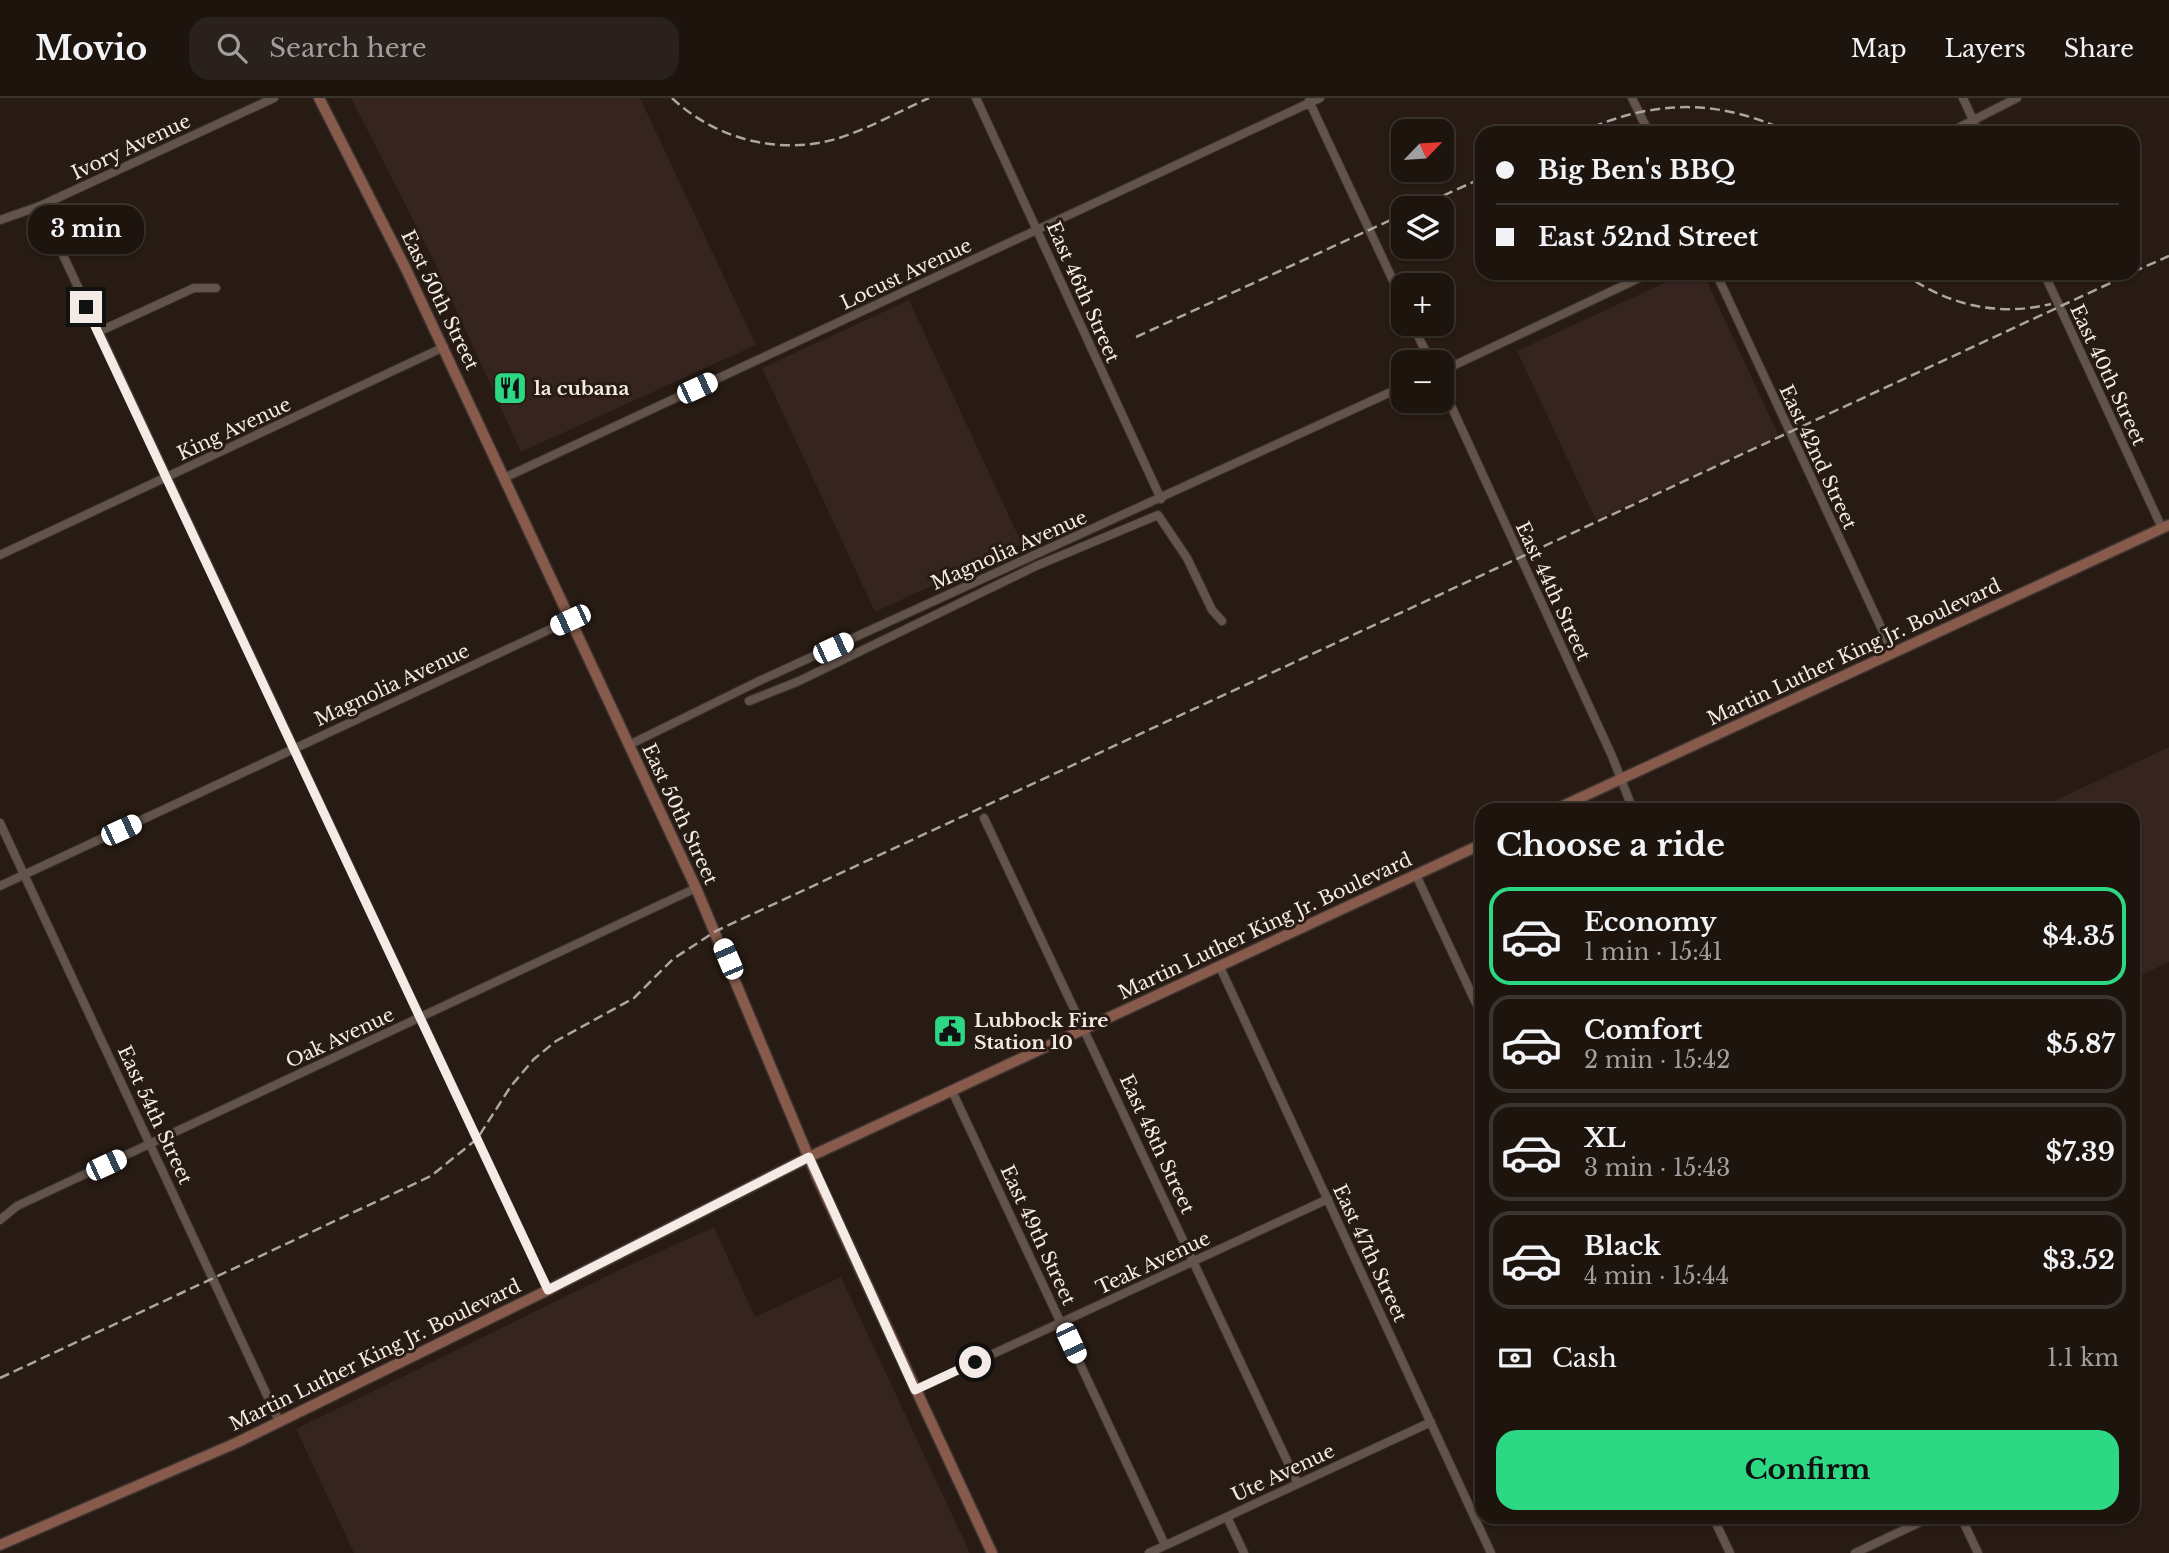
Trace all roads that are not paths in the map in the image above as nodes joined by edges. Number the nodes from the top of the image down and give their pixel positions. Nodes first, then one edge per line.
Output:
1 (274, 98) edge
2 (318, 98) edge
3 (976, 98) edge
4 (1320, 98) edge
5 (1632, 98) edge
6 (1963, 98) edge
7 (2017, 98) edge
8 (1309, 100) edge
9 (1974, 121) junction
10 (1646, 126) edge
11 (1963, 126) edge
12 (1976, 126) edge
13 (40, 206) junction
14 (0, 220) edge
15 (1038, 230) junction
16 (1391, 276) edge
17 (1635, 280) edge
18 (1719, 280) edge
19 (2047, 280) edge
20 (216, 288) dead end
21 (98, 332) junction
22 (444, 347) junction
23 (1454, 365) edge
24 (1391, 392) edge
25 (1454, 412) edge
26 (167, 478) junction
27 (504, 478) junction
28 (1161, 499) junction
29 (2165, 526) edge
30 (0, 555) edge
31 (570, 620) junction
32 (1222, 621) dead end
33 (1893, 653) junction
34 (748, 701) dead end
35 (629, 745) junction
36 (293, 749) junction
37 (1622, 778) junction
38 (1569, 803) edge
39 (1631, 803) edge
40 (984, 818) dead end
41 (0, 823) edge
42 (1475, 847) edge
43 (24, 875) junction
44 (1416, 875) junction
45 (0, 886) edge
46 (696, 888) junction
47 (1220, 967) junction
48 (1475, 1001) edge
49 (422, 1018) junction
50 (1086, 1029) junction
51 (952, 1091) junction
52 (151, 1144) junction
53 (809, 1157) junction
54 (1328, 1199) junction
55 (0, 1220) edge
56 (1194, 1261) junction
57 (548, 1290) junction
58 (1061, 1322) junction
59 (915, 1390) junction
60 (279, 1421) junction
61 (1431, 1422) junction
62 (1298, 1484) junction
63 (1227, 1517) junction
64 (1475, 1520) edge
65 (1477, 1524) edge
66 (1716, 1524) edge
67 (1916, 1524) edge
68 (1964, 1524) edge
69 (0, 1545) edge
70 (1165, 1545) junction
71 (992, 1553) edge
72 (1149, 1553) edge
73 (1244, 1553) edge
74 (1490, 1553) edge
75 (1730, 1553) edge
76 (1854, 1553) edge
77 (1978, 1553) edge

1 - 13 street, Ivory Avenue
2 - 22 main road, East 50th Street
3 - 15 street, East 46th Street
4 - 8 street, Locust Avenue
5 - 10 street
6 - 9 street
7 - 9 street
8 - 15 street, Locust Avenue
8 - 16 street
9 - 11 street
9 - 12 street
13 - 14 street, Ivory Avenue
13 - 21 street
15 - 27 street, Locust Avenue
15 - 28 street, East 46th Street
17 - 23 street
18 - 33 street, East 42nd Street
19 - 29 street, East 40th Street
20 - 21 street
21 - 26 street
22 - 26 street, King Avenue
22 - 27 main road, East 50th Street
24 - 28 street, Magnolia Avenue
25 - 37 street, East 44th Street
26 - 30 street, King Avenue
26 - 36 street
27 - 31 main road, East 50th Street
28 - 35 street, Magnolia Avenue
29 - 33 main road, Martin Luther King Jr. Boulevard
31 - 35 main road, East 50th Street
31 - 36 street, Magnolia Avenue
32 - 34 street
33 - 37 main road, Martin Luther King Jr. Boulevard
35 - 46 main road, East 50th Street
36 - 43 street, Magnolia Avenue
36 - 49 street
37 - 38 main road, Martin Luther King Jr. Boulevard
37 - 39 street, East 44th Street
40 - 50 street, East 48th Street
41 - 43 street, East 54th Street
42 - 44 main road, Martin Luther King Jr. Boulevard
43 - 45 street, Magnolia Avenue
43 - 52 street, East 54th Street
44 - 47 main road, Martin Luther King Jr. Boulevard
44 - 48 street
46 - 49 street, Oak Avenue
46 - 53 main road, East 50th Street
47 - 50 main road, Martin Luther King Jr. Boulevard
47 - 54 street, East 47th Street
49 - 52 street, Oak Avenue
49 - 57 street
50 - 51 main road, Martin Luther King Jr. Boulevard
50 - 56 street, East 48th Street
51 - 53 main road, Martin Luther King Jr. Boulevard
51 - 58 street, East 49th Street
52 - 55 street, Oak Avenue
52 - 60 street, East 54th Street
53 - 57 main road, Martin Luther King Jr. Boulevard
53 - 59 main road, East 50th Street
54 - 56 street, Teak Avenue
54 - 61 street, East 47th Street
56 - 58 street, Teak Avenue
56 - 62 street, East 48th Street
57 - 60 main road, Martin Luther King Jr. Boulevard
58 - 59 street, Teak Avenue
58 - 70 street, East 49th Street
59 - 71 main road, East 50th Street
60 - 69 main road, Martin Luther King Jr. Boulevard
61 - 62 street, Ute Avenue
61 - 64 street, East 47th Street
62 - 63 street, Ute Avenue
63 - 70 street, Ute Avenue
63 - 73 street
65 - 74 street, East 47th Street
66 - 75 street
67 - 76 street
68 - 77 street
70 - 72 street, Ute Avenue

